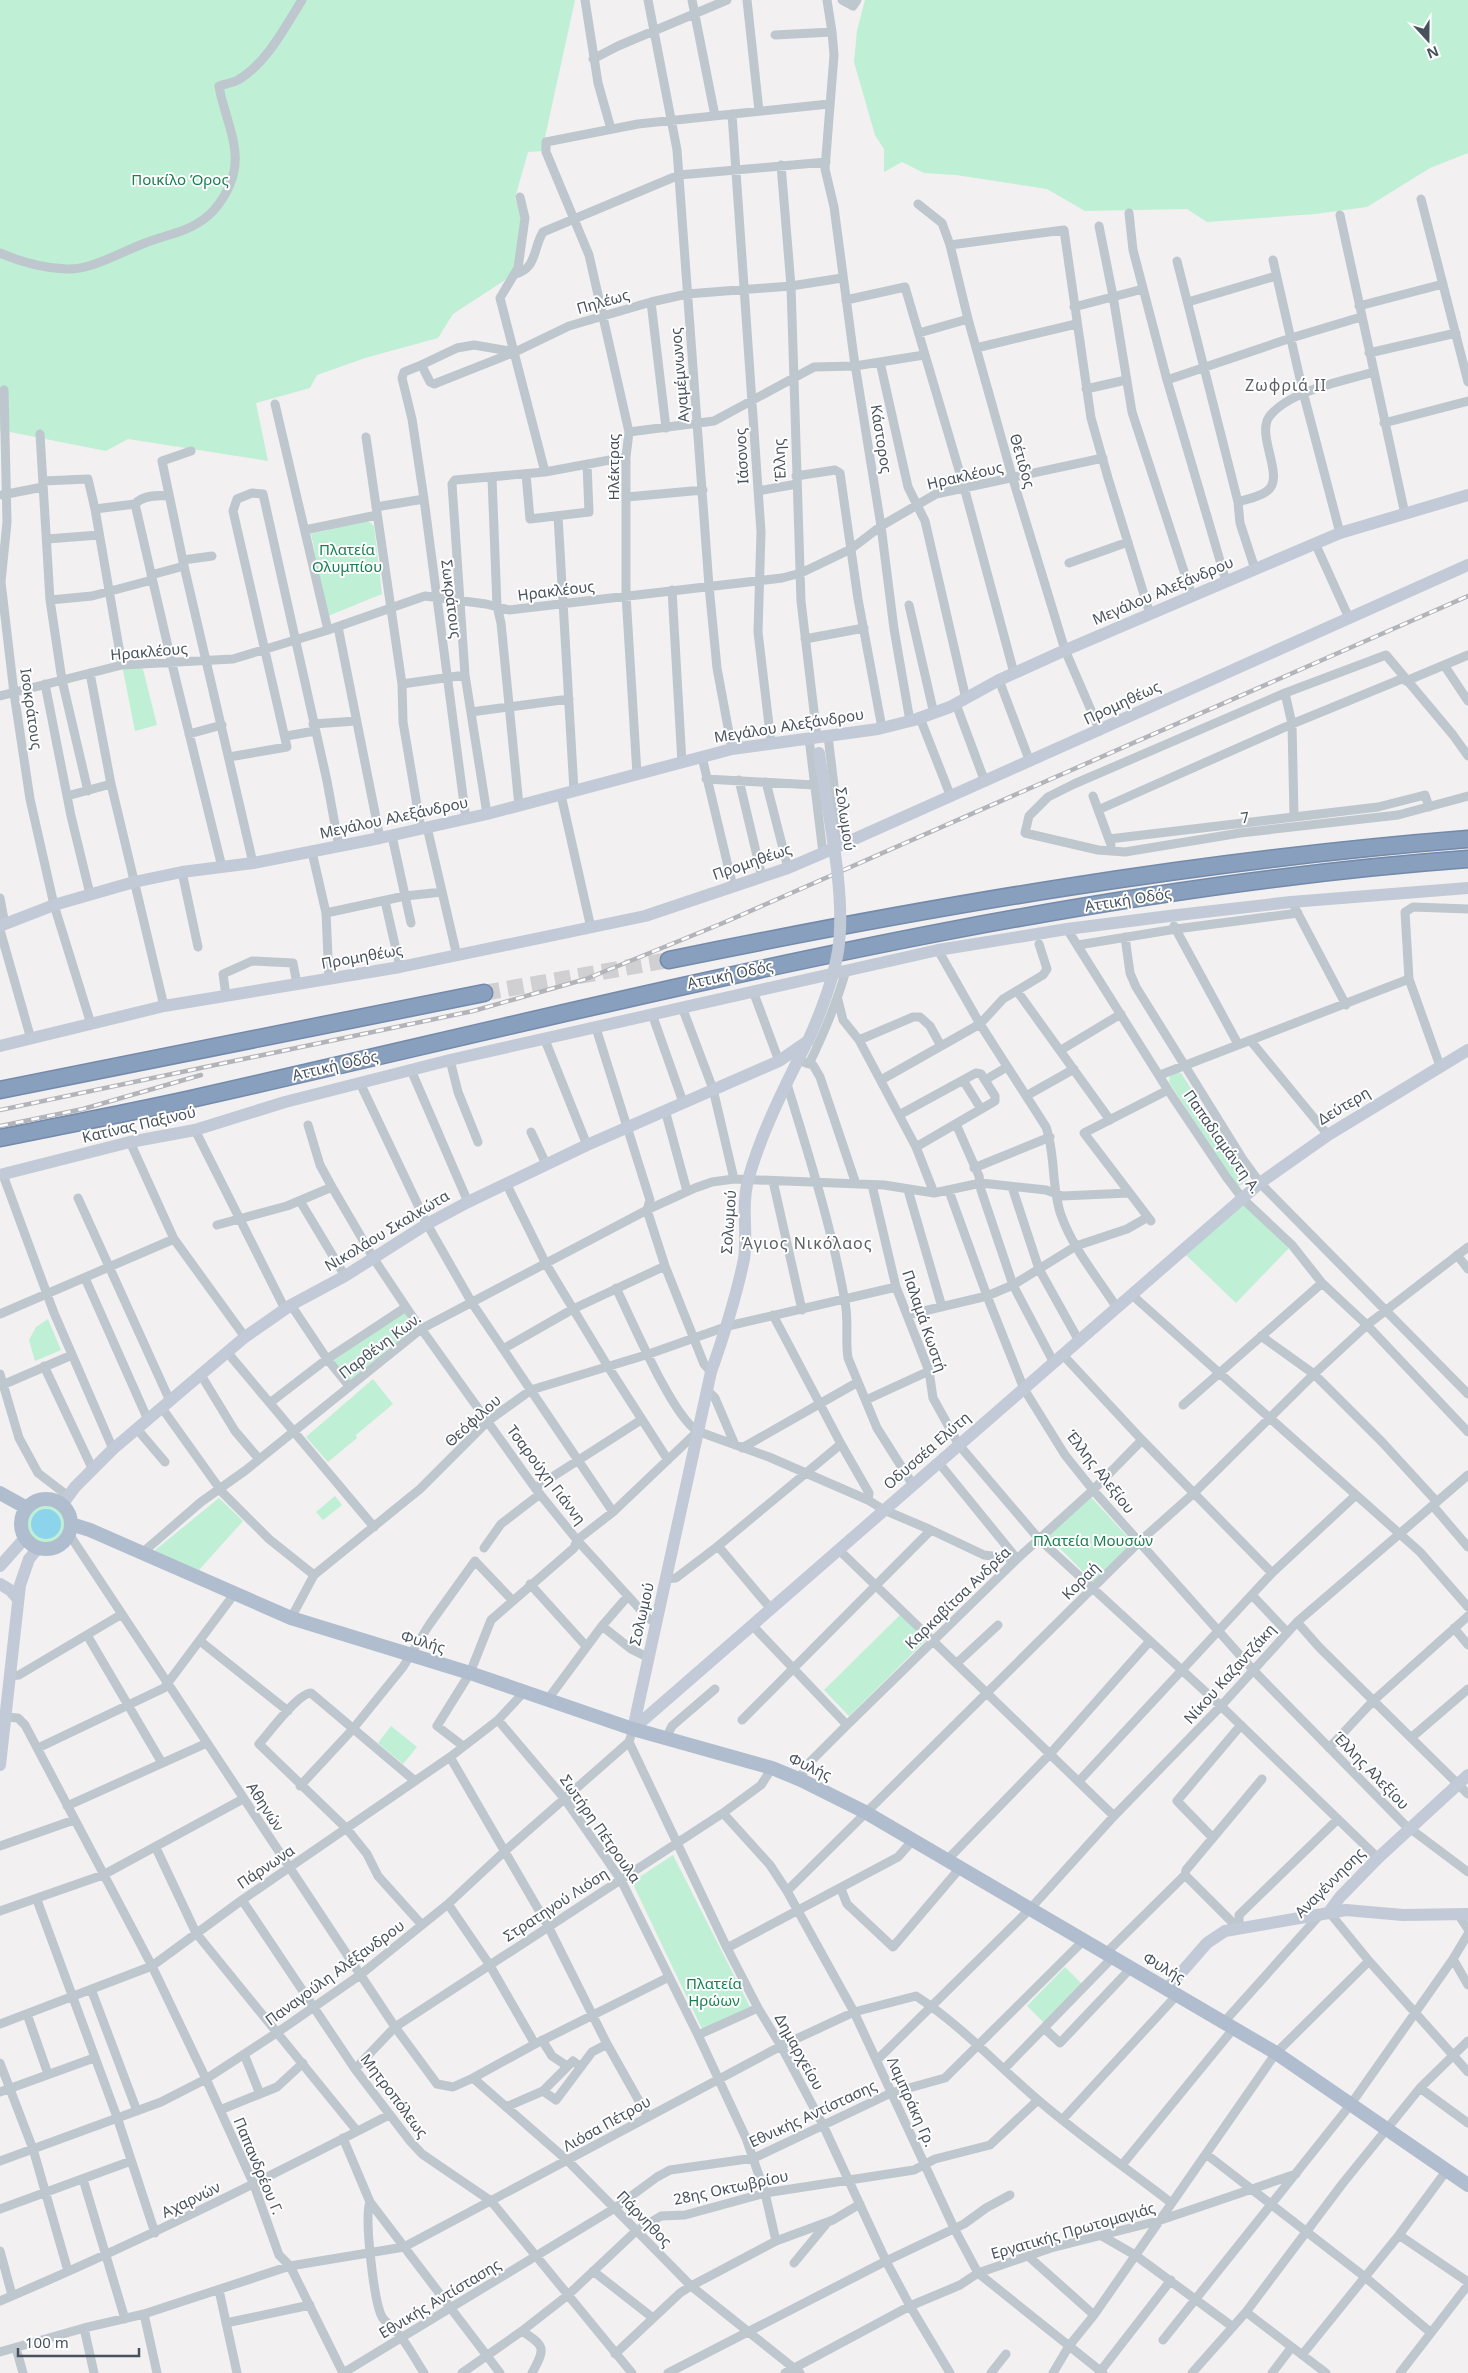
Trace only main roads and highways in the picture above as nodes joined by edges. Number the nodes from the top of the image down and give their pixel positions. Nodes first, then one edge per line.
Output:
1 (1468, 839) edge
2 (1468, 859) edge
3 (669, 960) tunnel mouth
4 (484, 992) tunnel mouth
5 (0, 1090) edge
6 (49, 1128) junction
7 (0, 1138) edge
8 (0, 1142) edge
9 (0, 1493) edge
10 (26, 1508) junction
11 (70, 1529) junction
12 (1467, 2182) edge

1 - 3 highway, Αττική Οδός
2 - 6 highway, Αττική Οδός
4 - 5 highway
6 - 7 highway, Αττική Οδός
6 - 8 highway
9 - 10 main road
10 - 11 main road
10 - 11 main road
11 - 12 main road, Φυλής

